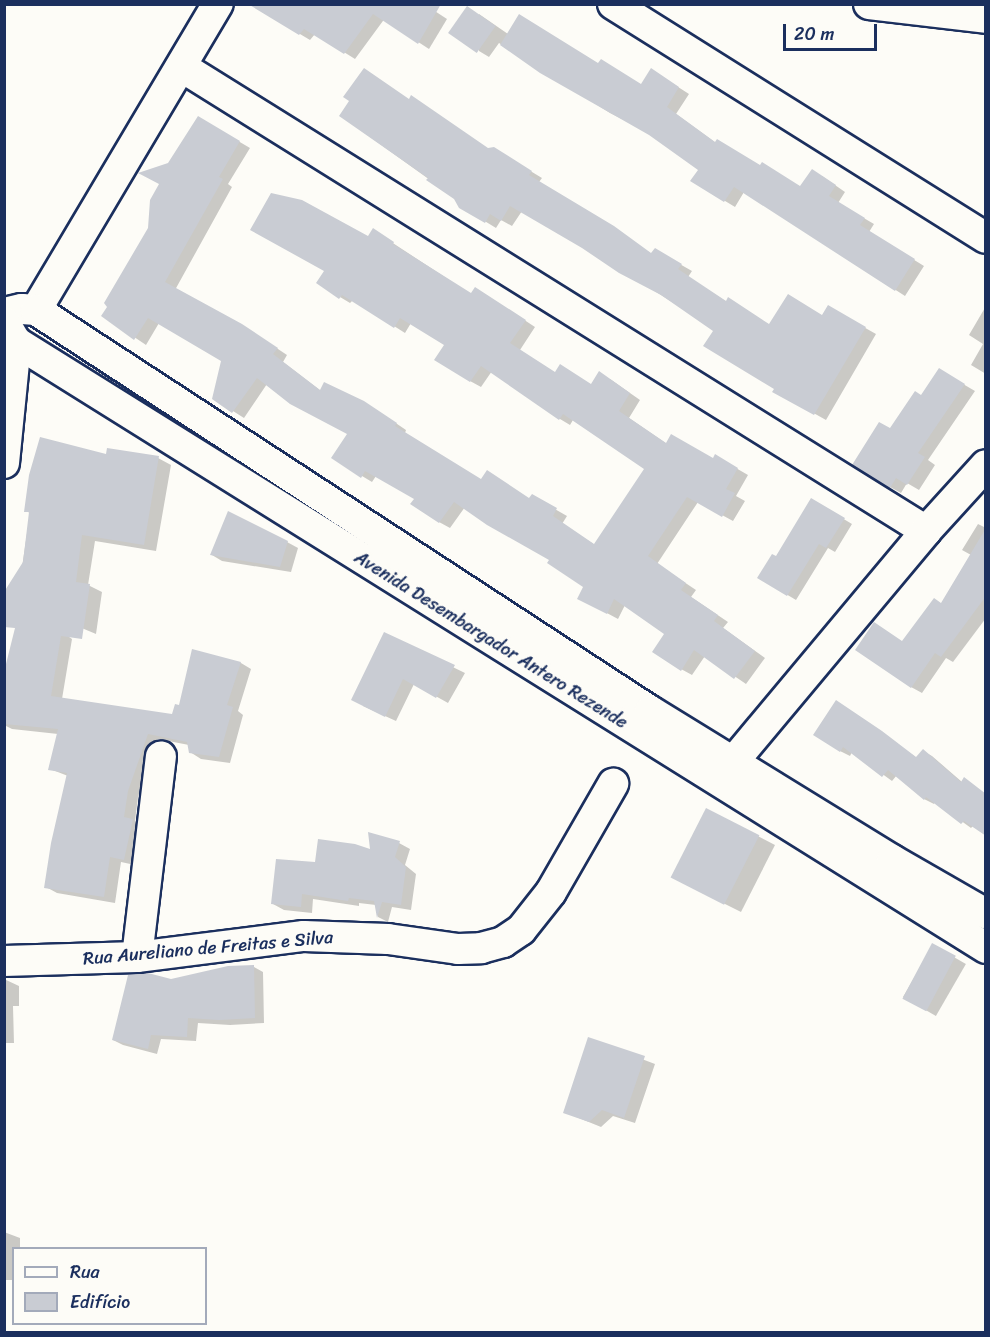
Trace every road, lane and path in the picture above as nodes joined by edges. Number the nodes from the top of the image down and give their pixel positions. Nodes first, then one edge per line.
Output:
1 (218, 4) edge
2 (613, 4) edge
3 (869, 4) edge
4 (986, 18) edge
5 (182, 67) junction
6 (986, 238) edge
7 (36, 310) junction
8 (4, 313) edge
9 (10, 332) edge
10 (4, 463) edge
11 (986, 465) edge
12 (310, 489) junction
13 (293, 515) junction
14 (926, 531) junction
15 (161, 756) dead end
16 (733, 762) junction
17 (613, 784) dead end
18 (791, 812) junction
19 (885, 871) junction
20 (986, 914) edge
21 (986, 948) edge
22 (137, 957) junction
23 (4, 961) edge

1 - 5 street
2 - 6 street
3 - 4 street
5 - 7 street
5 - 14 street
7 - 8 street
7 - 12 street, Avenida Desembargador Antero Rezende
9 - 10 street
9 - 13 street, Avenida Desembargador Antero Rezende
11 - 14 street
12 - 13 street
12 - 16 street, Avenida Desembargador Antero Rezende
13 - 18 street, Avenida Desembargador Antero Rezende
14 - 16 street
15 - 22 street
16 - 18 street, Avenida Desembargador Antero Rezende
17 - 22 street, Rua Aureliano de Freitas e Silva
18 - 19 street, Avenida Desembargador Antero Rezende
19 - 20 street, Avenida Desembargador Antero Rezende
19 - 21 street, Avenida Desembargador Antero Rezende
22 - 23 street, Rua Aureliano de Freitas e Silva

